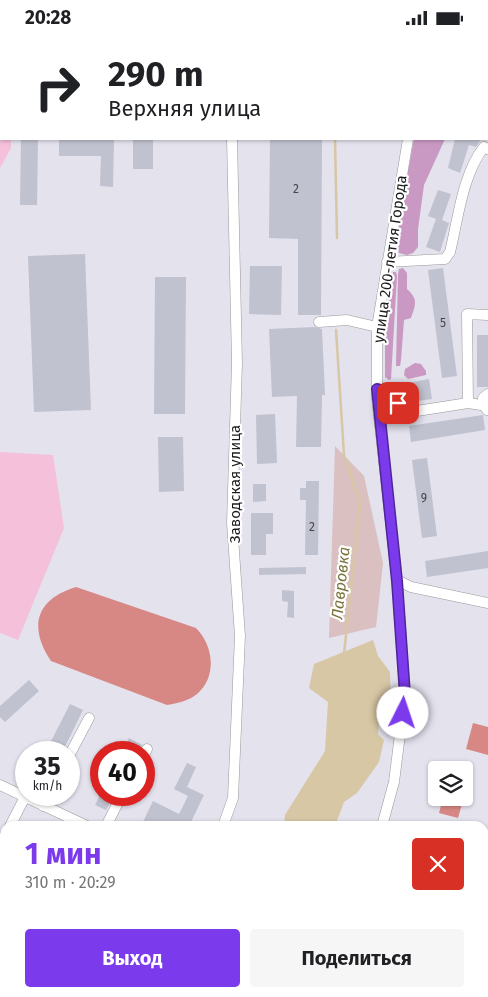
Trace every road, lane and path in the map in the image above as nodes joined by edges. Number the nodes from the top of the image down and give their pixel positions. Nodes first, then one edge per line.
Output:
1 (232, 140) edge
2 (408, 140) edge
3 (488, 149) edge
4 (387, 262) junction
5 (488, 315) edge
6 (319, 322) dead end
7 (377, 327) junction
8 (377, 389) junction
9 (488, 394) edge
10 (468, 403) junction
11 (486, 407) edge
12 (397, 581) junction
13 (488, 603) edge
14 (89, 718) dead end
15 (77, 741) edge
16 (0, 785) edge
17 (15, 792) edge
18 (20, 806) edge
19 (43, 806) edge
20 (116, 806) edge
21 (13, 821) edge
22 (76, 821) edge
23 (109, 821) edge
24 (224, 821) edge
25 (383, 821) edge

1 - 24 street, Заводская улица
2 - 4 street, улица 200-летия Города
3 - 4 street
4 - 7 street, улица 200-летия Города
5 - 10 street
6 - 7 street
7 - 8 street, улица 200-летия Города
8 - 10 street
8 - 12 street, улица 200-летия Города
9 - 11 street
10 - 11 street
12 - 13 street
12 - 25 street, улица 200-летия Города
14 - 15 street
16 - 17 street
18 - 21 street
19 - 22 street
20 - 23 street

